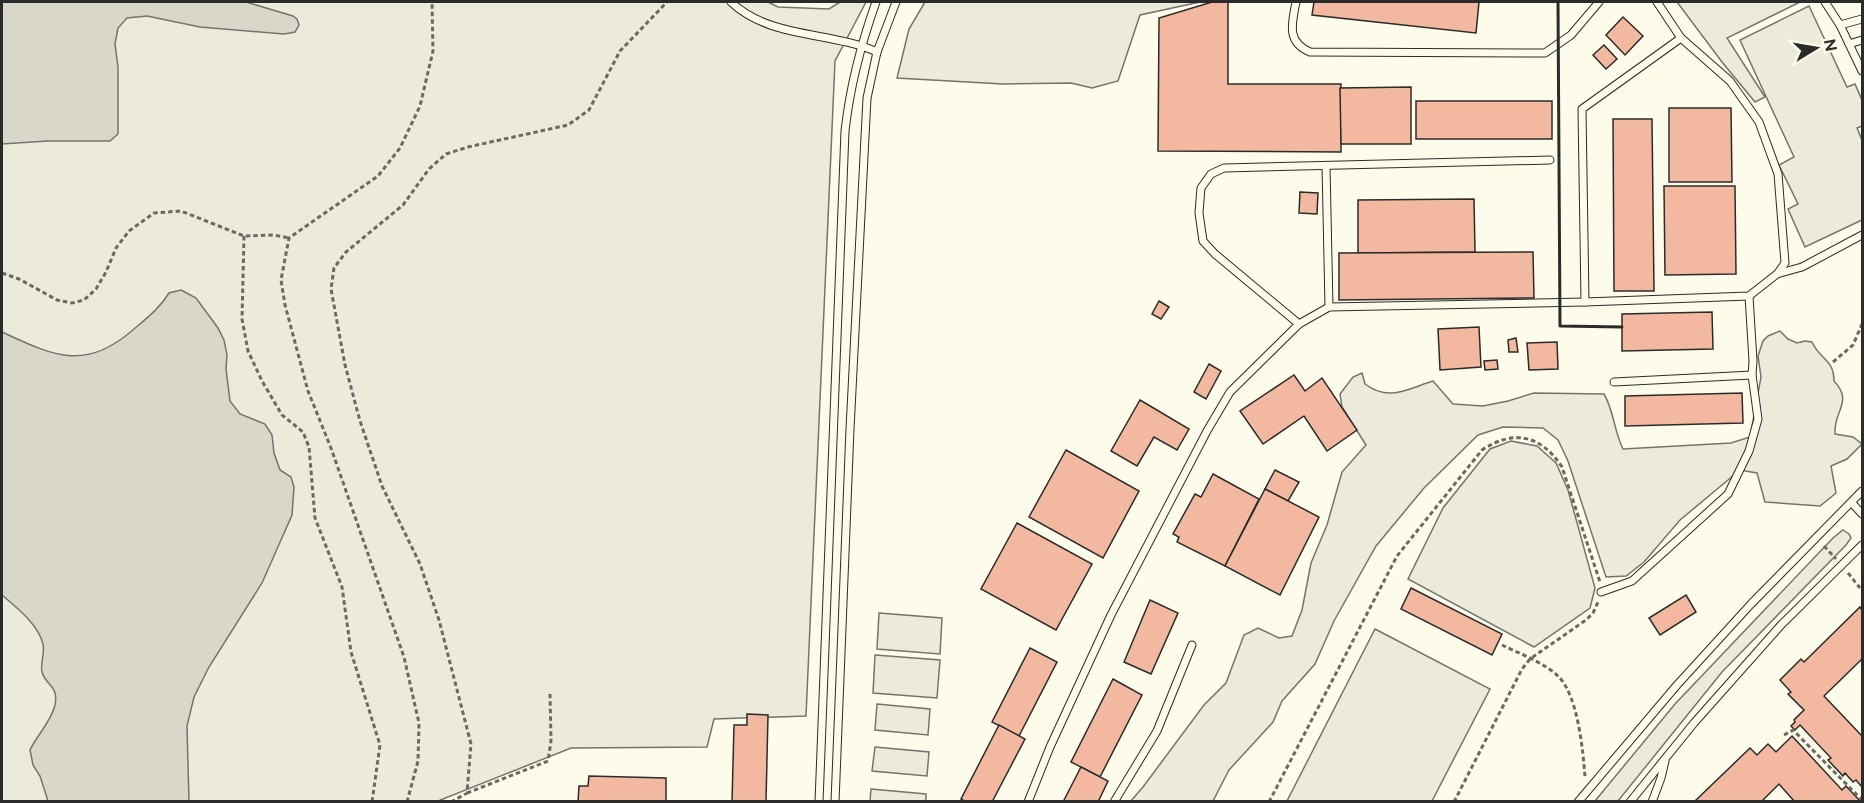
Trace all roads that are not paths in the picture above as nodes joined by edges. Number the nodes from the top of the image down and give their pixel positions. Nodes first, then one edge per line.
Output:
1 (731, 2) edge
2 (876, 2) edge
3 (896, 2) edge
4 (1296, 2) edge
5 (1599, 2) edge
6 (1657, 2) edge
7 (1825, 2) edge
8 (1863, 19) edge
9 (1840, 25) junction
10 (1681, 38) junction
11 (1863, 40) edge
12 (1849, 44) junction
13 (861, 45) junction
14 (877, 52) junction
15 (1863, 71) edge
16 (1550, 160) dead end
17 (1326, 166) junction
18 (1863, 235) edge
19 (1777, 274) junction
20 (1749, 296) junction
21 (1585, 302) junction
22 (1329, 308) junction
23 (1299, 324) junction
24 (1752, 375) junction
25 (1614, 382) dead end
26 (1863, 491) edge
27 (1852, 503) junction
28 (1863, 514) edge
29 (1863, 545) edge
30 (1601, 592) road end
31 (1192, 645) dead end
32 (1665, 759) junction
33 (819, 801) edge
34 (836, 801) edge
35 (1028, 801) edge
36 (1114, 801) edge
37 (1578, 801) edge
38 (1630, 801) edge
39 (1652, 801) edge

1 - 13 lane
2 - 13 lane
3 - 14 lane
4 - 5 lane
6 - 10 lane
7 - 9 lane
8 - 9 lane
9 - 12 lane
10 - 19 lane
10 - 21 lane
11 - 12 lane
12 - 15 lane
13 - 14 lane
13 - 33 lane
14 - 34 lane
16 - 17 lane
17 - 22 lane
17 - 23 lane
18 - 19 lane
19 - 20 lane
20 - 21 lane
20 - 24 lane
21 - 22 lane
22 - 23 lane
23 - 35 lane
24 - 25 lane
24 - 30 lane
26 - 27 lane
27 - 28 lane
27 - 37 lane
29 - 32 lane
31 - 36 lane
32 - 38 lane
32 - 39 lane

